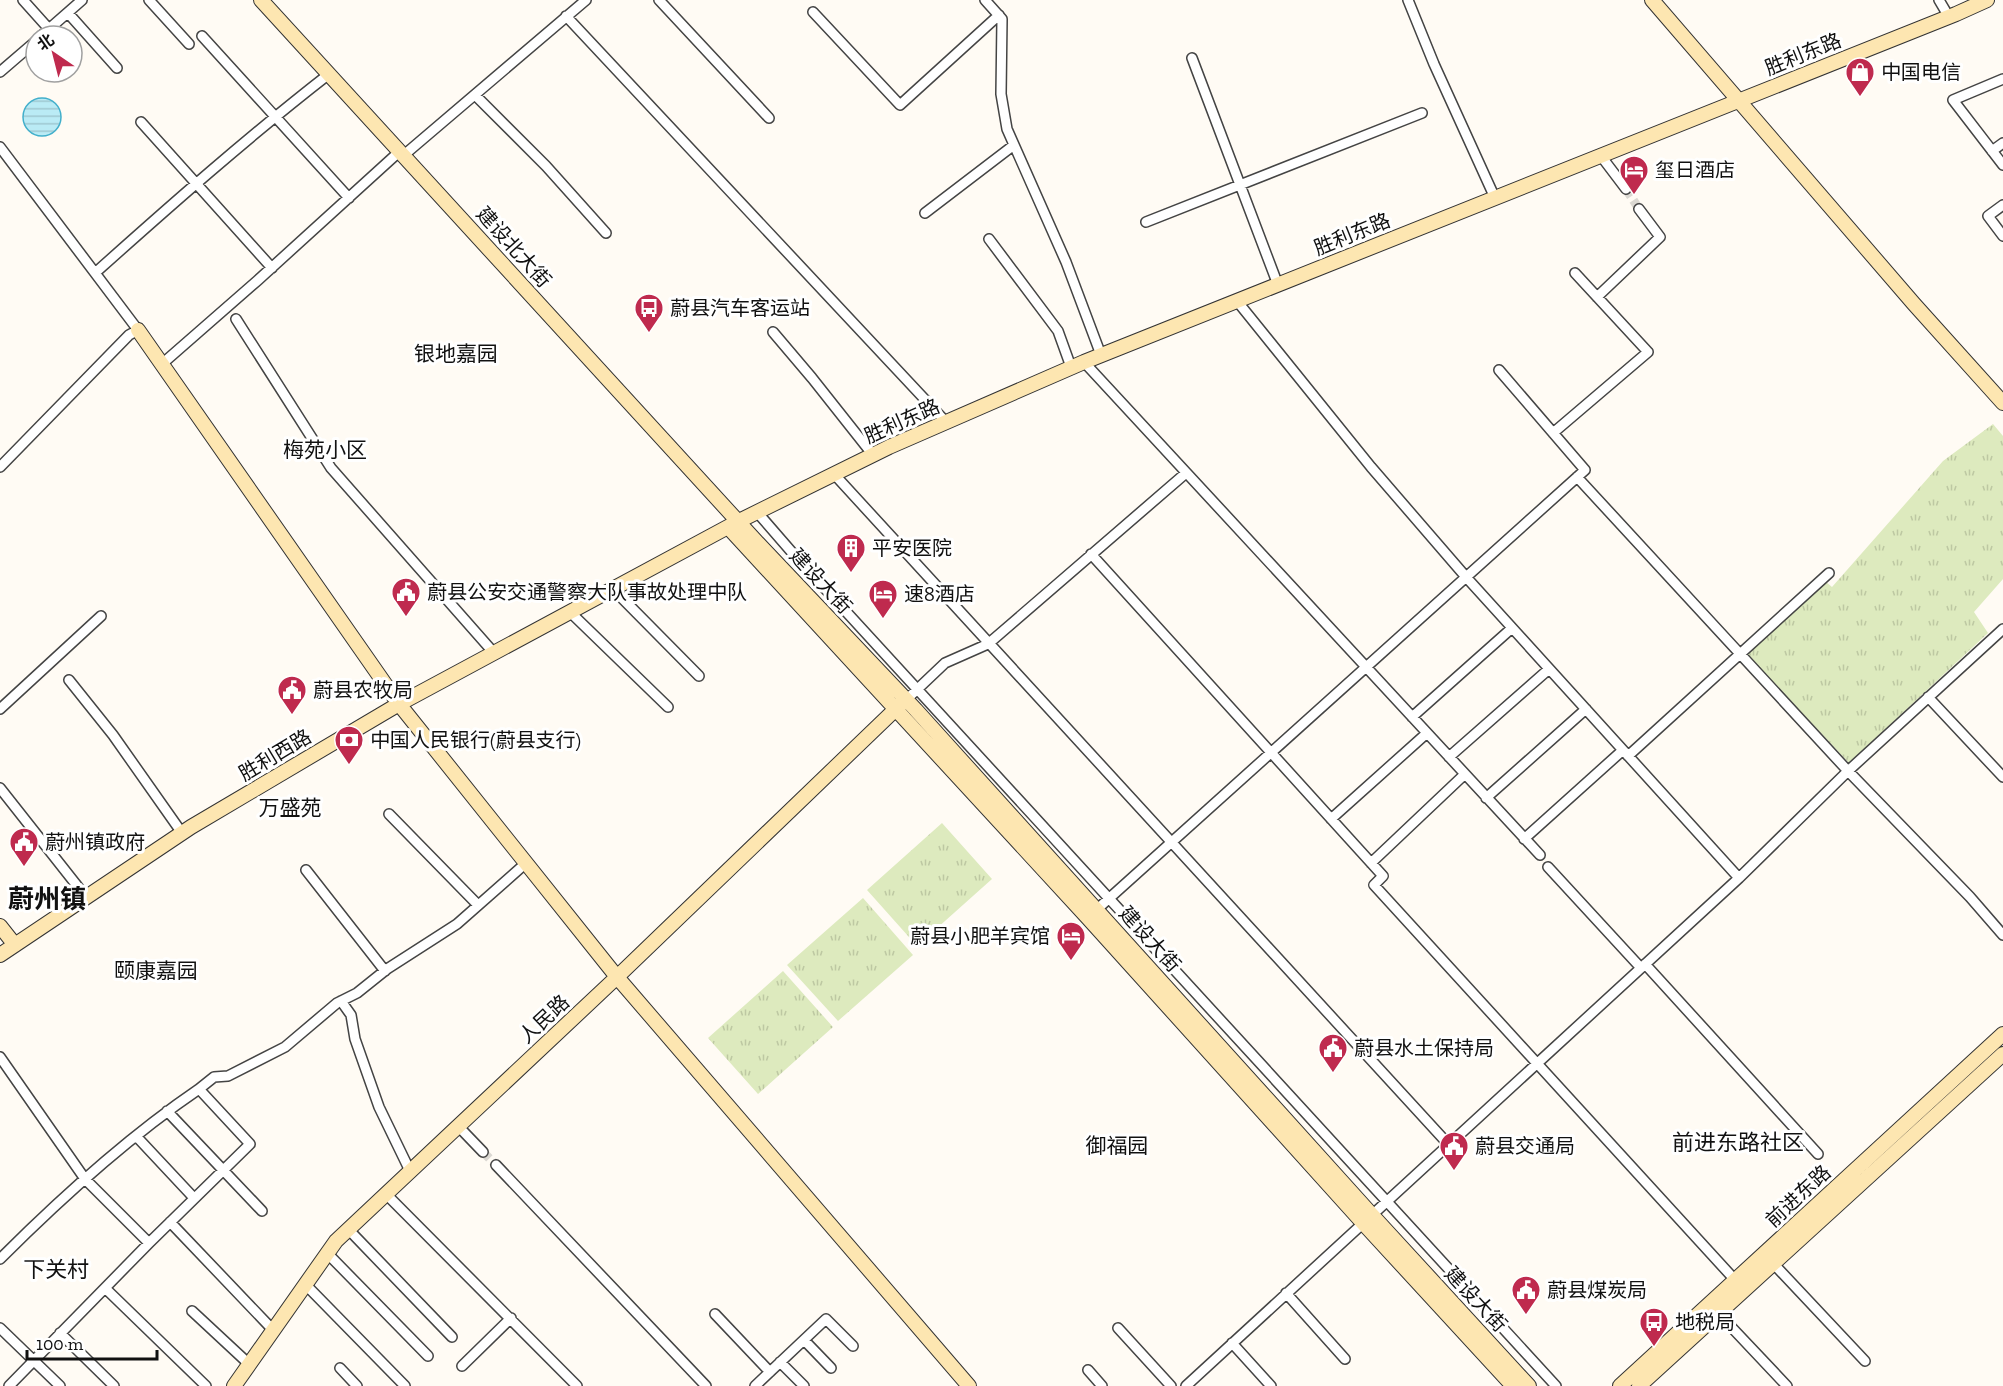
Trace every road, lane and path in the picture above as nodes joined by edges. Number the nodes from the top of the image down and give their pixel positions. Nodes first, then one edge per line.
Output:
1 (23, 0) edge
2 (82, 0) edge
3 (149, 0) edge
4 (261, 0) edge
5 (586, 0) edge
6 (659, 0) edge
7 (985, 0) edge
8 (1408, 0) edge
9 (1652, 0) edge
10 (1939, 0) edge
11 (1987, 0) edge
12 (813, 12) dead end
13 (68, 13) junction
14 (999, 15) junction
15 (567, 16) junction
16 (1949, 17) junction
17 (39, 24) edge
18 (55, 24) edge
19 (202, 36) dead end
20 (189, 44) dead end
21 (24, 51) edge
22 (1192, 58) dead end
23 (117, 68) dead end
24 (0, 72) edge
25 (329, 74) junction
26 (2003, 79) edge
27 (475, 94) junction
28 (1740, 100) junction
29 (1422, 113) dead end
30 (275, 116) junction
31 (770, 118) dead end
32 (141, 122) dead end
33 (2003, 143) edge
34 (1014, 145) junction
35 (0, 147) edge
36 (1992, 151) junction
37 (402, 153) junction
38 (1601, 156) junction
39 (2003, 165) edge
40 (195, 183) junction
41 (1240, 185) junction
42 (1626, 189) tunnel mouth
43 (349, 198) junction
44 (1495, 198) junction
45 (2003, 205) edge
46 (1639, 209) tunnel mouth
47 (925, 213) dead end
48 (1146, 222) dead end
49 (606, 233) dead end
50 (2003, 236) edge
51 (990, 239) dead end
52 (272, 268) junction
53 (95, 273) junction
54 (1575, 273) dead end
55 (1278, 285) junction
56 (1597, 297) junction
57 (1237, 301) junction
58 (236, 319) dead end
59 (138, 330) junction
60 (773, 332) dead end
61 (1101, 355) junction
62 (162, 364) junction
63 (1077, 364) junction
64 (1499, 370) dead end
65 (2003, 403) edge
66 (946, 422) junction
67 (1553, 433) junction
68 (873, 455) junction
69 (0, 467) edge
70 (1186, 472) junction
71 (834, 474) junction
72 (1577, 477) junction
73 (757, 512) junction
74 (733, 524) junction
75 (1091, 554) junction
76 (1829, 573) dead end
77 (1466, 578) junction
78 (613, 589) junction
79 (570, 612) junction
80 (101, 616) dead end
81 (1512, 628) junction
82 (2003, 629) edge
83 (988, 644) junction
84 (494, 653) junction
85 (1740, 654) junction
86 (1367, 668) junction
87 (1549, 669) junction
88 (699, 676) dead end
89 (69, 680) dead end
90 (917, 689) junction
91 (1928, 698) junction
92 (399, 704) junction
93 (901, 704) junction
94 (668, 707) dead end
95 (0, 709) edge
96 (1586, 709) junction
97 (1412, 717) junction
98 (1427, 733) junction
99 (1272, 753) junction
100 (1625, 753) junction
101 (1449, 757) junction
102 (1848, 771) junction
103 (1465, 774) junction
104 (2003, 777) edge
105 (0, 788) edge
106 (1486, 798) junction
107 (389, 814) dead end
108 (1331, 819) junction
109 (182, 833) junction
110 (1524, 838) junction
111 (1172, 842) junction
112 (1540, 855) dead end
113 (526, 863) junction
114 (1371, 863) junction
115 (1548, 867) dead end
116 (306, 870) dead end
117 (1739, 878) junction
118 (86, 897) junction
119 (1109, 898) junction
120 (478, 906) junction
121 (1093, 913) junction
122 (0, 926) edge
123 (2003, 935) edge
124 (15, 945) junction
125 (0, 955) edge
126 (1643, 966) junction
127 (385, 971) junction
128 (617, 977) junction
129 (341, 1001) junction
130 (2003, 1034) edge
131 (2003, 1054) edge
132 (0, 1057) edge
133 (1537, 1064) junction
134 (199, 1089) junction
135 (167, 1111) junction
136 (458, 1126) junction
137 (136, 1136) junction
138 (1449, 1145) junction
139 (483, 1152) tunnel mouth
140 (1818, 1154) dead end
141 (496, 1165) tunnel mouth
142 (222, 1171) junction
143 (410, 1171) junction
144 (85, 1179) junction
145 (386, 1194) junction
146 (194, 1198) junction
147 (1387, 1202) junction
148 (262, 1211) dead end
149 (1367, 1219) junction
150 (170, 1222) junction
151 (348, 1229) junction
152 (149, 1243) junction
153 (327, 1253) junction
154 (0, 1258) edge
155 (1769, 1259) junction
156 (1735, 1280) junction
157 (305, 1284) junction
158 (105, 1288) junction
159 (1286, 1293) junction
160 (192, 1311) dead end
161 (715, 1314) dead end
162 (1719, 1314) junction
163 (511, 1318) junction
164 (0, 1328) edge
165 (1118, 1328) dead end
166 (273, 1330) junction
167 (60, 1333) junction
168 (452, 1337) dead end
169 (804, 1340) junction
170 (1232, 1343) junction
171 (853, 1347) dead end
172 (428, 1356) dead end
173 (1345, 1359) dead end
174 (34, 1360) junction
175 (1865, 1361) dead end
176 (780, 1362) junction
177 (249, 1364) junction
178 (462, 1366) dead end
179 (340, 1368) dead end
180 (831, 1368) dead end
181 (1088, 1370) dead end
182 (770, 1372) junction
183 (757, 1385) edge
184 (9, 1386) edge
185 (60, 1386) edge
186 (114, 1386) edge
187 (206, 1386) edge
188 (234, 1386) edge
189 (357, 1386) edge
190 (405, 1386) edge
191 (577, 1386) edge
192 (706, 1386) edge
193 (804, 1386) edge
194 (969, 1386) edge
195 (1102, 1386) edge
196 (1171, 1386) edge
197 (1186, 1386) edge
198 (1271, 1386) edge
199 (1512, 1386) edge
200 (1530, 1386) edge
201 (1556, 1386) edge
202 (1620, 1386) edge
203 (1639, 1386) edge
204 (1787, 1386) edge

1 - 17 street
2 - 13 street
3 - 20 street
4 - 25 main road, 建设北大街
5 - 15 street
6 - 31 street
7 - 14 street
8 - 44 street
9 - 28 main road
10 - 16 street
11 - 16 main road, 胜利东路
12 - 14 street
13 - 18 street
13 - 23 street
14 - 34 street
15 - 27 street
15 - 66 street
16 - 28 main road, 胜利东路
19 - 30 street
21 - 24 street
22 - 41 street
25 - 30 street
25 - 37 main road, 建设北大街
26 - 36 street
27 - 37 street
27 - 49 street
28 - 38 main road, 胜利东路
28 - 65 main road
29 - 41 street
30 - 40 street
30 - 43 street
32 - 40 street
33 - 36 street
34 - 47 street
34 - 61 street
35 - 53 street
36 - 39 street
37 - 43 street
37 - 74 main road, 建设北大街
38 - 42 street
38 - 44 main road, 胜利东路
40 - 52 street
40 - 53 street
41 - 48 street
41 - 55 street
43 - 52 street
44 - 55 main road, 胜利东路
45 - 50 street
46 - 56 street
51 - 63 street
52 - 62 street
53 - 59 street
54 - 56 street
55 - 57 main road, 胜利东路
56 - 67 street
57 - 61 main road, 胜利东路
57 - 77 street
58 - 84 street
59 - 62 main road
59 - 69 street
60 - 68 street
61 - 63 main road, 胜利东路
62 - 92 main road
63 - 66 main road, 胜利东路
63 - 70 street
64 - 67 street
66 - 68 main road, 胜利东路
67 - 72 street
68 - 71 main road, 胜利东路
70 - 75 street
70 - 86 street
71 - 73 main road, 胜利东路
71 - 83 street
72 - 77 street
72 - 85 street
73 - 74 main road, 胜利东路
73 - 90 street
74 - 78 main road, 胜利西路
74 - 93 main road, 建设大街
75 - 83 street
75 - 99 street
76 - 85 street
77 - 81 street
77 - 86 street
78 - 79 main road, 胜利西路
78 - 88 street
79 - 84 main road, 胜利西路
79 - 94 street
80 - 95 street
81 - 87 street
81 - 97 street
82 - 91 street
83 - 90 street
83 - 111 street
84 - 92 main road, 胜利西路
85 - 100 street
85 - 102 street
86 - 97 street
86 - 99 street
87 - 96 street
87 - 101 street
89 - 109 street
90 - 93 street
90 - 119 street
91 - 102 street
91 - 104 street
92 - 109 main road, 胜利西路
92 - 113 main road
93 - 121 main road, 建设大街
93 - 128 main road, 人民路
96 - 100 street
96 - 106 street
97 - 98 street
98 - 101 street
98 - 108 street
99 - 108 street
99 - 111 street
100 - 110 street
100 - 117 street
101 - 103 street
102 - 117 street
102 - 123 street
103 - 106 street
103 - 114 street
105 - 118 street
106 - 110 street
107 - 120 street
108 - 114 street
109 - 118 main road, 胜利西路
110 - 112 street
111 - 119 street
111 - 138 street
113 - 120 street
113 - 128 main road
114 - 133 street
115 - 126 street
116 - 127 street
117 - 126 street
118 - 124 main road, 胜利西路
119 - 121 street
119 - 147 street
120 - 127 street
121 - 149 main road, 建设大街
122 - 124 main road
124 - 125 main road, 胜利西路
126 - 133 street
126 - 140 street
127 - 129 street
128 - 136 main road, 人民路
128 - 194 main road
129 - 134 street
129 - 143 street
130 - 155 main road, 前进东路
131 - 155 main road, 前进东路
132 - 144 street
133 - 138 street
133 - 156 street
134 - 135 street
134 - 142 street
135 - 137 street
135 - 142 street
136 - 139 street
136 - 143 main road, 人民路
137 - 144 street
137 - 146 street
138 - 147 street
141 - 192 street
142 - 146 street
142 - 148 street
143 - 145 main road, 人民路
144 - 152 street
144 - 154 street
145 - 151 main road, 人民路
145 - 163 street
146 - 150 street
147 - 149 street
147 - 201 street
149 - 159 street
149 - 199 main road, 建设大街
149 - 200 main road, 建设大街
150 - 152 street
150 - 166 street
151 - 153 main road, 人民路
151 - 168 street
152 - 158 street
153 - 157 main road, 人民路
153 - 172 street
155 - 156 main road, 前进东路
155 - 162 main road, 前进东路
155 - 175 street
156 - 202 main road, 前进东路
157 - 166 main road, 人民路
157 - 190 street
158 - 167 street
158 - 187 street
159 - 170 street
159 - 173 street
160 - 177 street
161 - 182 street
162 - 203 main road, 前进东路
162 - 204 street
163 - 178 street
163 - 191 street
164 - 174 street
165 - 196 street
166 - 177 main road, 人民路
167 - 174 street
167 - 186 street
169 - 171 street
169 - 176 street
169 - 180 street
170 - 197 street
170 - 198 street
174 - 184 street
174 - 185 street
176 - 182 street
176 - 193 street
177 - 188 main road, 人民路
179 - 189 street
181 - 195 street
182 - 183 street

